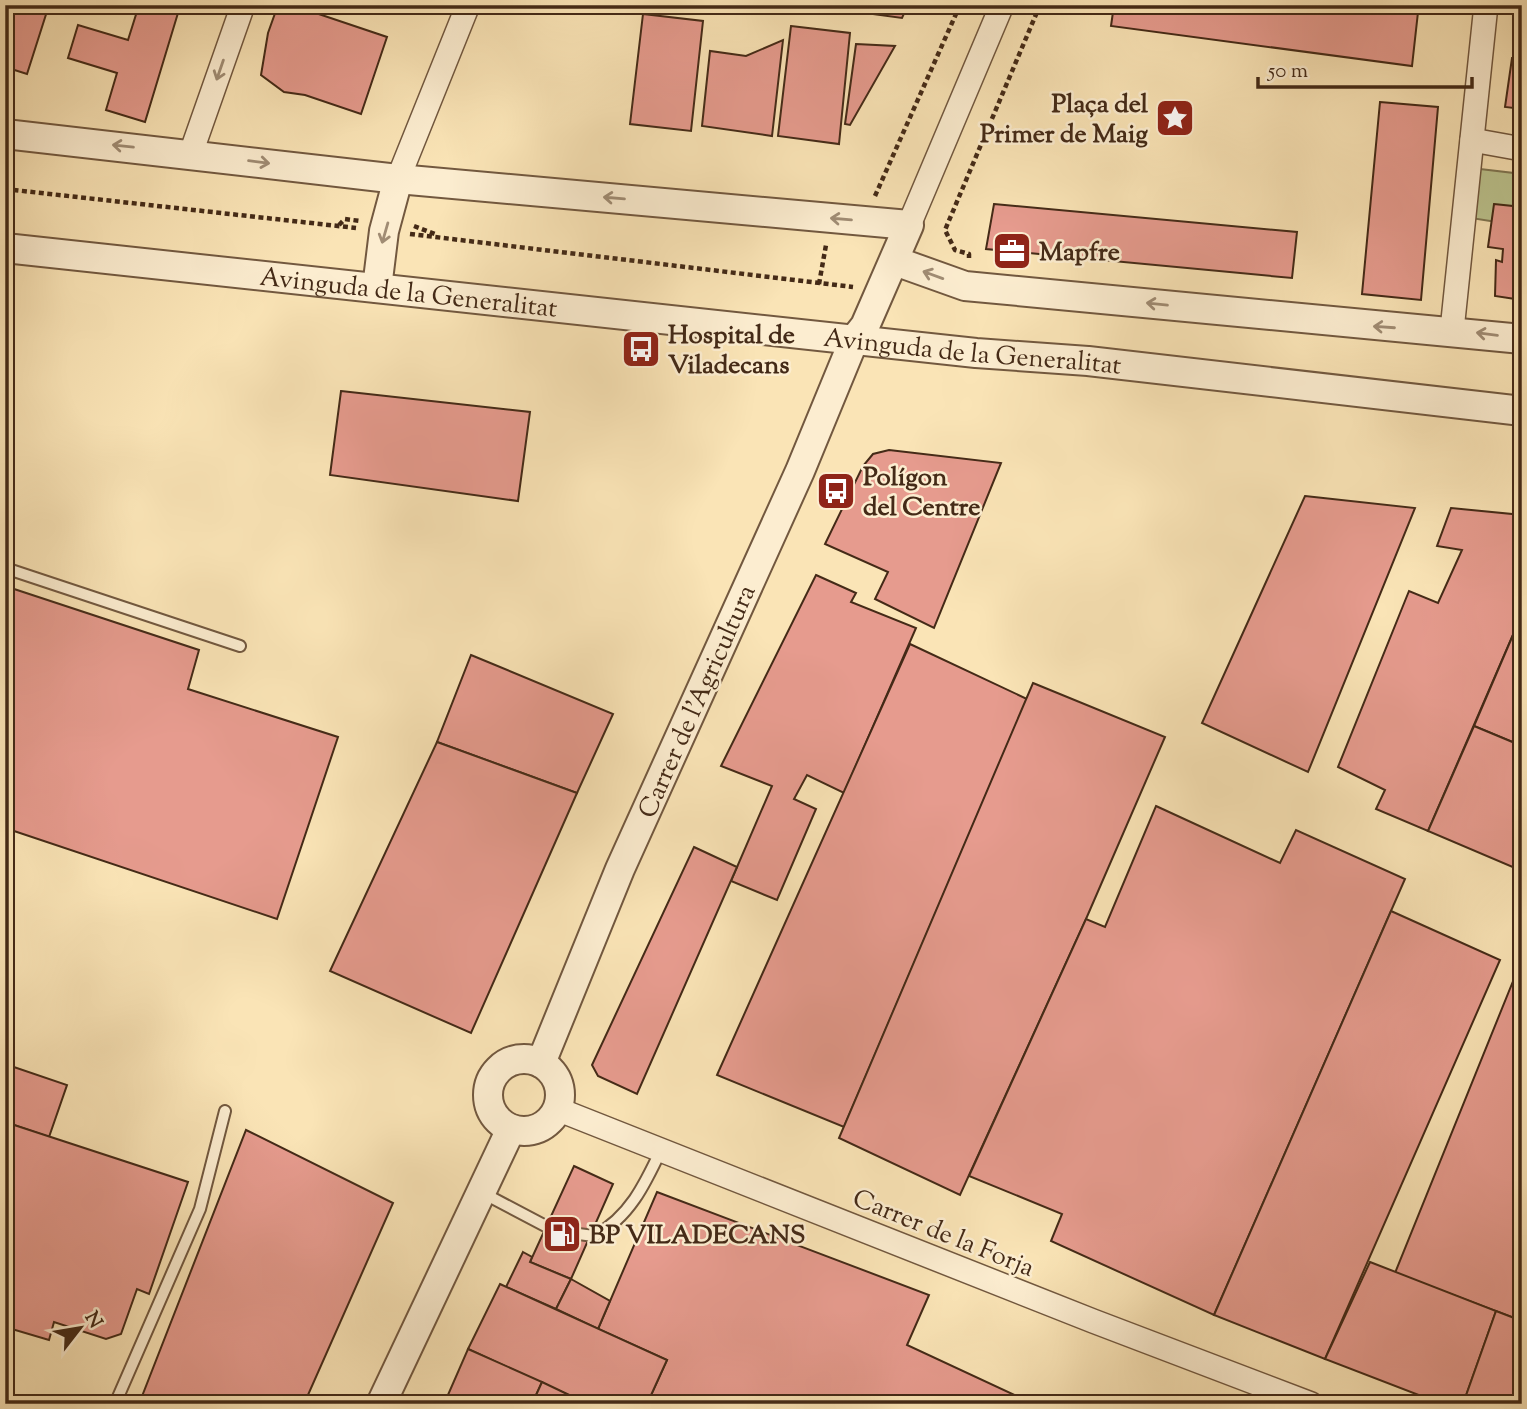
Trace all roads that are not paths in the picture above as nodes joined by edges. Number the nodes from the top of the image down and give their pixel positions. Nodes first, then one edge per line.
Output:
1 (243, 5) edge
2 (468, 5) edge
3 (1002, 5) edge
4 (1486, 5) edge
5 (5, 134) edge
6 (1472, 140) junction
7 (1522, 149) edge
8 (191, 153) junction
9 (398, 179) junction
10 (909, 225) junction
11 (5, 248) edge
12 (895, 261) junction
13 (377, 288) junction
14 (1452, 330) junction
15 (1522, 339) edge
16 (854, 340) junction
17 (1522, 411) edge
18 (5, 568) edge
19 (240, 646) dead end
20 (541, 1063) junction
21 (558, 1109) junction
22 (225, 1111) dead end
23 (511, 1129) junction
24 (662, 1150) junction
25 (481, 1192) junction
26 (115, 1404) edge
27 (381, 1404) edge
28 (1311, 1404) edge

1 -> 8 street
2 - 9 street
3 - 10 street
4 - 6 street
8 -> 5 street
6 - 7 street
6 - 14 street
8 -> 9 street
10 -> 9 street
9 -> 13 street
10 - 12 street, Carrer de l'Agricultura
11 - 13 street, Avinguda de la Generalitat
14 -> 12 street
12 - 16 street, Carrer de l'Agricultura
13 - 16 street, Avinguda de la Generalitat
15 -> 14 street
16 - 17 street, Avinguda de la Generalitat
16 - 20 street, Carrer de l'Agricultura
18 - 19 lane
20 - 21 street
20 - 23 street
21 - 23 street
21 - 24 street, Carrer de la Forja
22 - 26 lane
23 - 25 street
24 - 25 lane
24 - 28 street, Carrer de la Forja
25 - 27 street

